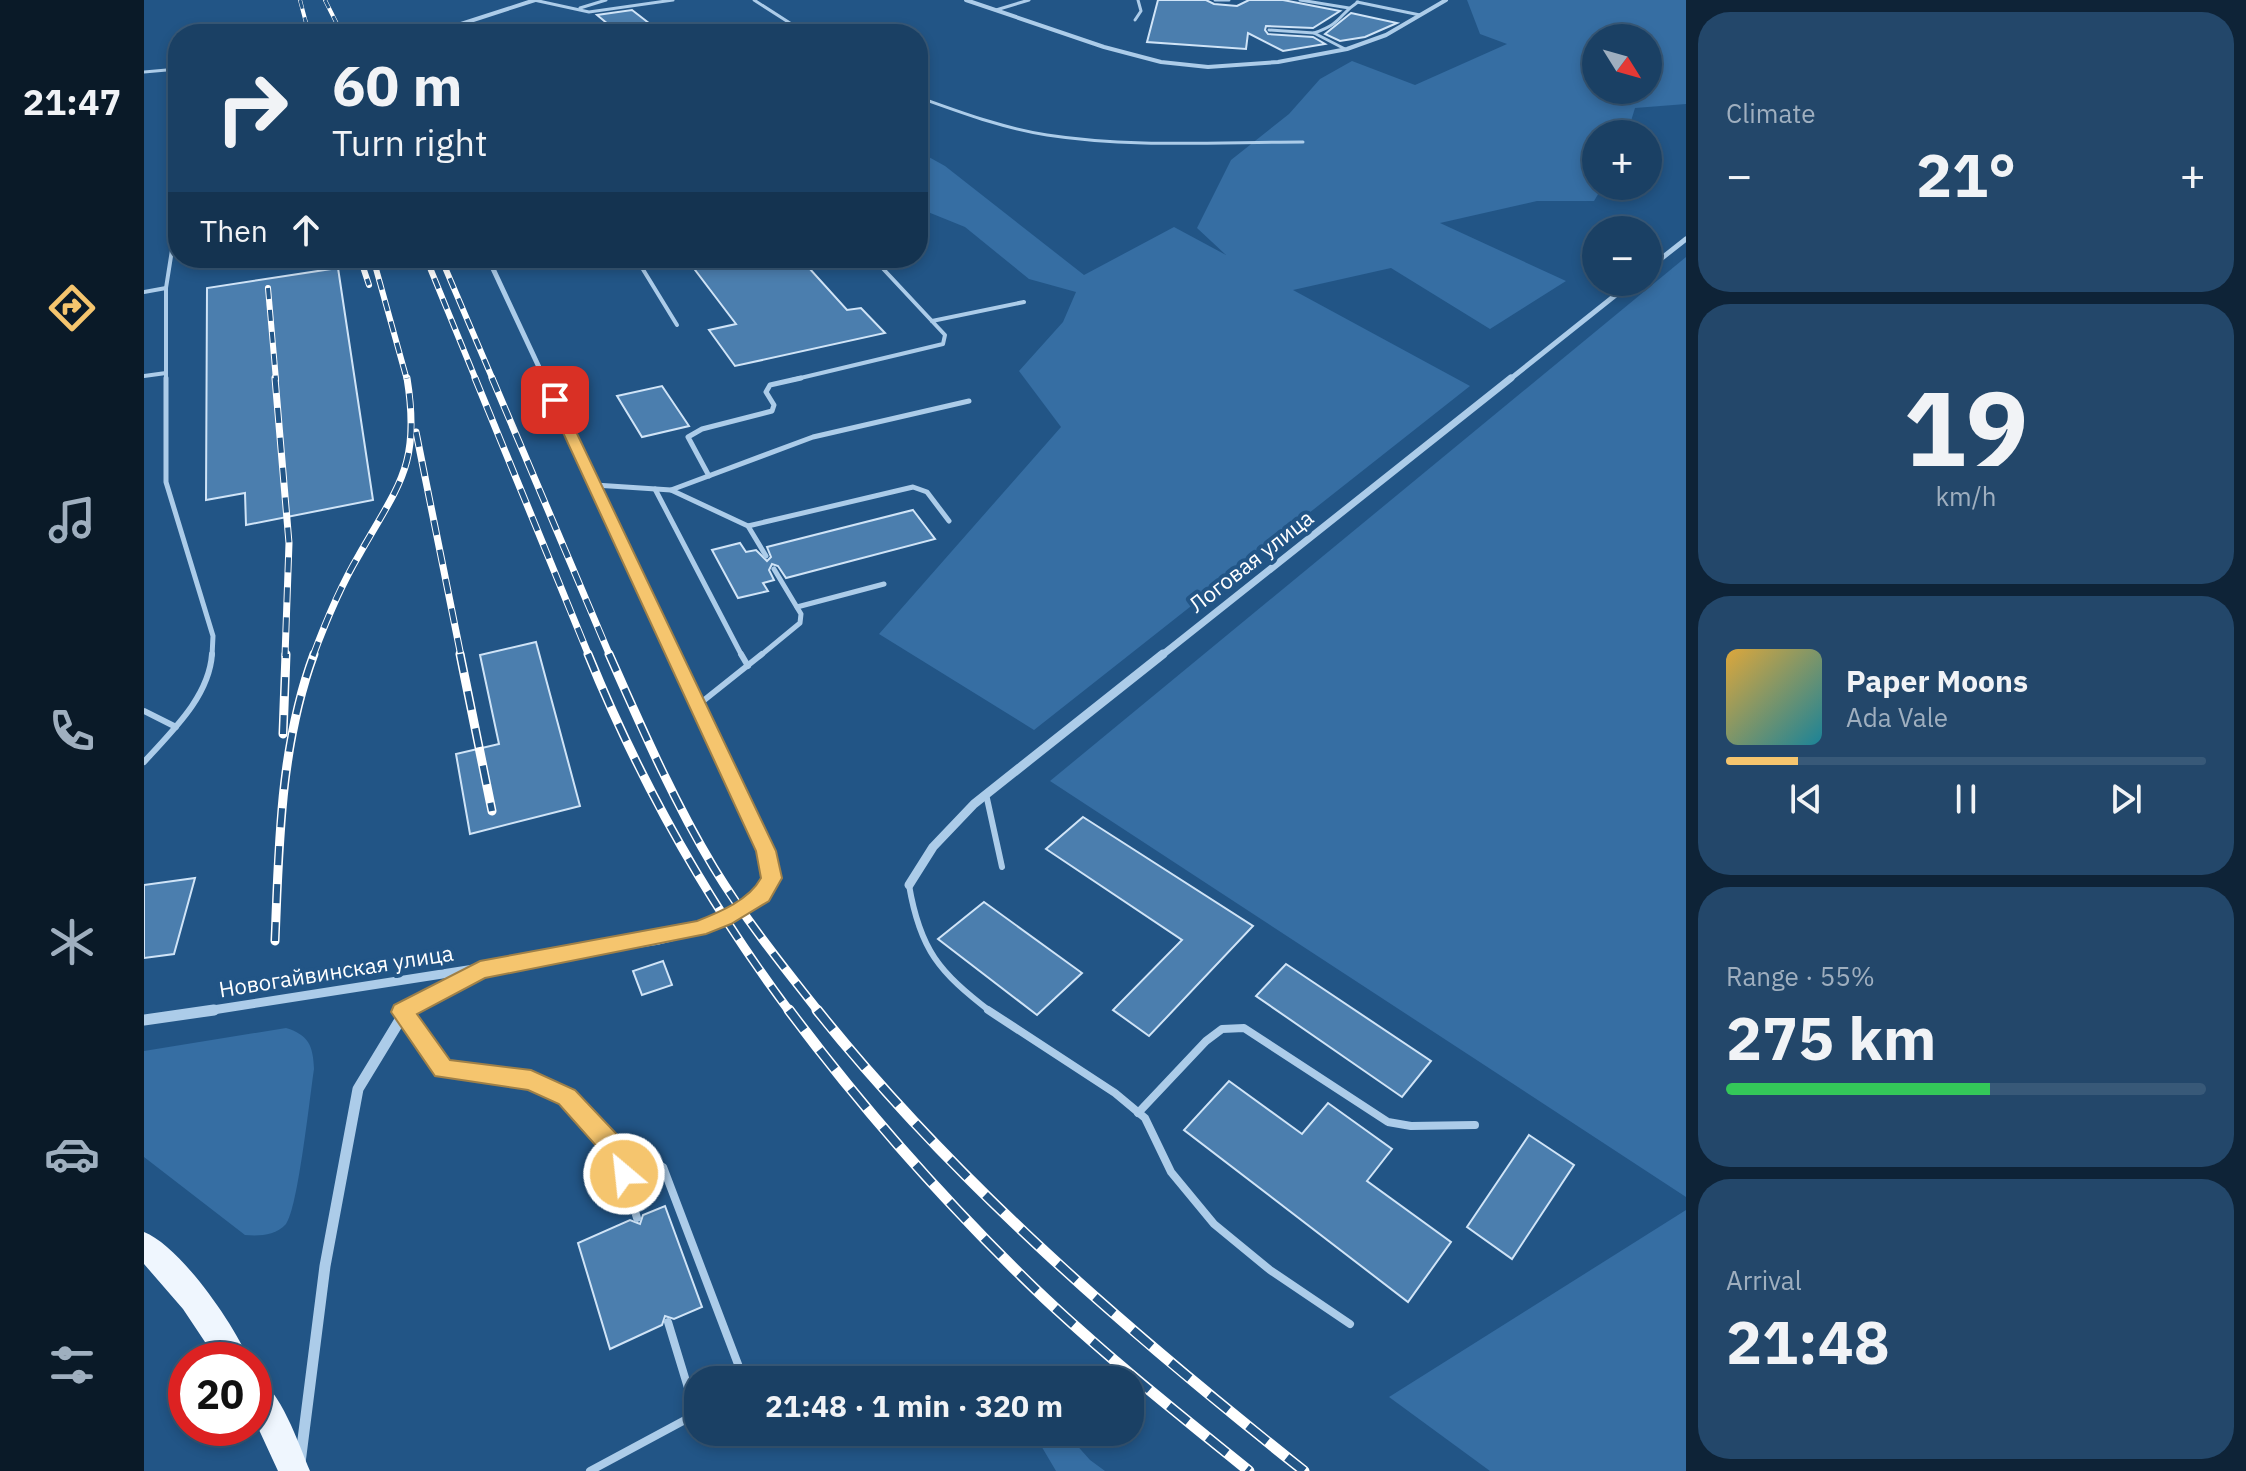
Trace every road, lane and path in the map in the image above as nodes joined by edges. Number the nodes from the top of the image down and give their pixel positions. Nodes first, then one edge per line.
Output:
1 (534, 0) edge
2 (606, 0) edge
3 (673, 0) edge
4 (754, 0) edge
5 (966, 0) edge
6 (1029, 0) edge
7 (1138, 0) edge
8 (1215, 0) edge
9 (1229, 0) edge
10 (1300, 0) edge
11 (1446, 0) edge
12 (1356, 1) edge
13 (1349, 8) junction
14 (576, 10) junction
15 (996, 10) junction
16 (1420, 15) junction
17 (1135, 20) dead end
18 (461, 24) edge
19 (791, 24) edge
20 (1269, 30) dead end
21 (1314, 33) junction
22 (1345, 49) junction
23 (168, 70) edge
24 (144, 72) edge
25 (928, 101) edge
26 (1303, 142) dead end
27 (1686, 239) edge
28 (1662, 258) edge
29 (169, 268) edge
30 (493, 268) edge
31 (640, 268) edge
32 (882, 268) edge
33 (166, 288) junction
34 (144, 292) edge
35 (1614, 296) edge
36 (1024, 302) dead end
37 (932, 321) junction
38 (677, 325) dead end
39 (166, 373) junction
40 (144, 376) edge
41 (969, 401) dead end
42 (709, 476) junction
43 (595, 485) junction
44 (655, 489) junction
45 (671, 490) junction
46 (949, 521) dead end
47 (748, 526) junction
48 (766, 556) dead end
49 (774, 569) dead end
50 (884, 584) dead end
51 (797, 607) junction
52 (748, 666) junction
53 (698, 705) junction
54 (144, 711) edge
55 (176, 727) junction
56 (144, 762) edge
57 (986, 794) junction
58 (1002, 867) dead end
59 (909, 885) joint
60 (480, 970) junction
61 (402, 1012) junction
62 (144, 1020) edge
63 (1138, 1113) junction
64 (1475, 1125) dead end
65 (617, 1152) junction
66 (637, 1218) dead end
67 (144, 1245) edge
68 (668, 1322) dead end
69 (1350, 1324) dead end
70 (222, 1342) edge
71 (739, 1366) edge
72 (684, 1372) edge
73 (684, 1420) edge
74 (272, 1421) edge
75 (296, 1471) edge
76 (590, 1471) edge

1 - 14 lane
1 - 18 street
2 - 14 lane
3 - 14 lane
4 - 19 lane
5 - 15 street
6 - 15 lane
7 - 17 lane
8 - 9 lane
10 - 13 lane
11 - 16 street
12 - 13 lane
12 - 16 lane
13 - 21 lane
15 - 22 street
16 - 22 street
20 - 21 lane
21 - 22 lane
23 - 24 lane
25 - 26 lane
27 - 28 street
29 - 33 lane
30 - 43 street
31 - 38 lane
32 - 37 lane
33 - 34 lane
33 - 39 lane
35 - 57 street, Логовая улица
36 - 37 lane
37 - 42 lane
39 - 40 lane
39 - 55 lane
41 - 42 lane
42 - 45 lane
43 - 44 lane
43 - 53 street
44 - 45 lane
44 - 52 lane
45 - 47 lane
46 - 47 lane
47 - 48 lane
49 - 51 lane
50 - 51 lane
51 - 52 lane
52 - 53 lane
53 - 60 street, Новогайвинская улица
54 - 55 lane
55 - 56 lane
57 - 58 lane
57 - 59 street, Логовая улица
59 - 63 lane
60 - 61 street
60 - 62 street, Новогайвинская улица
61 - 65 lane
61 - 75 street
63 - 64 lane
63 - 69 lane
65 - 66 lane
65 - 71 lane
67 - 70 main road
68 - 72 lane
73 - 76 lane
74 - 75 main road

